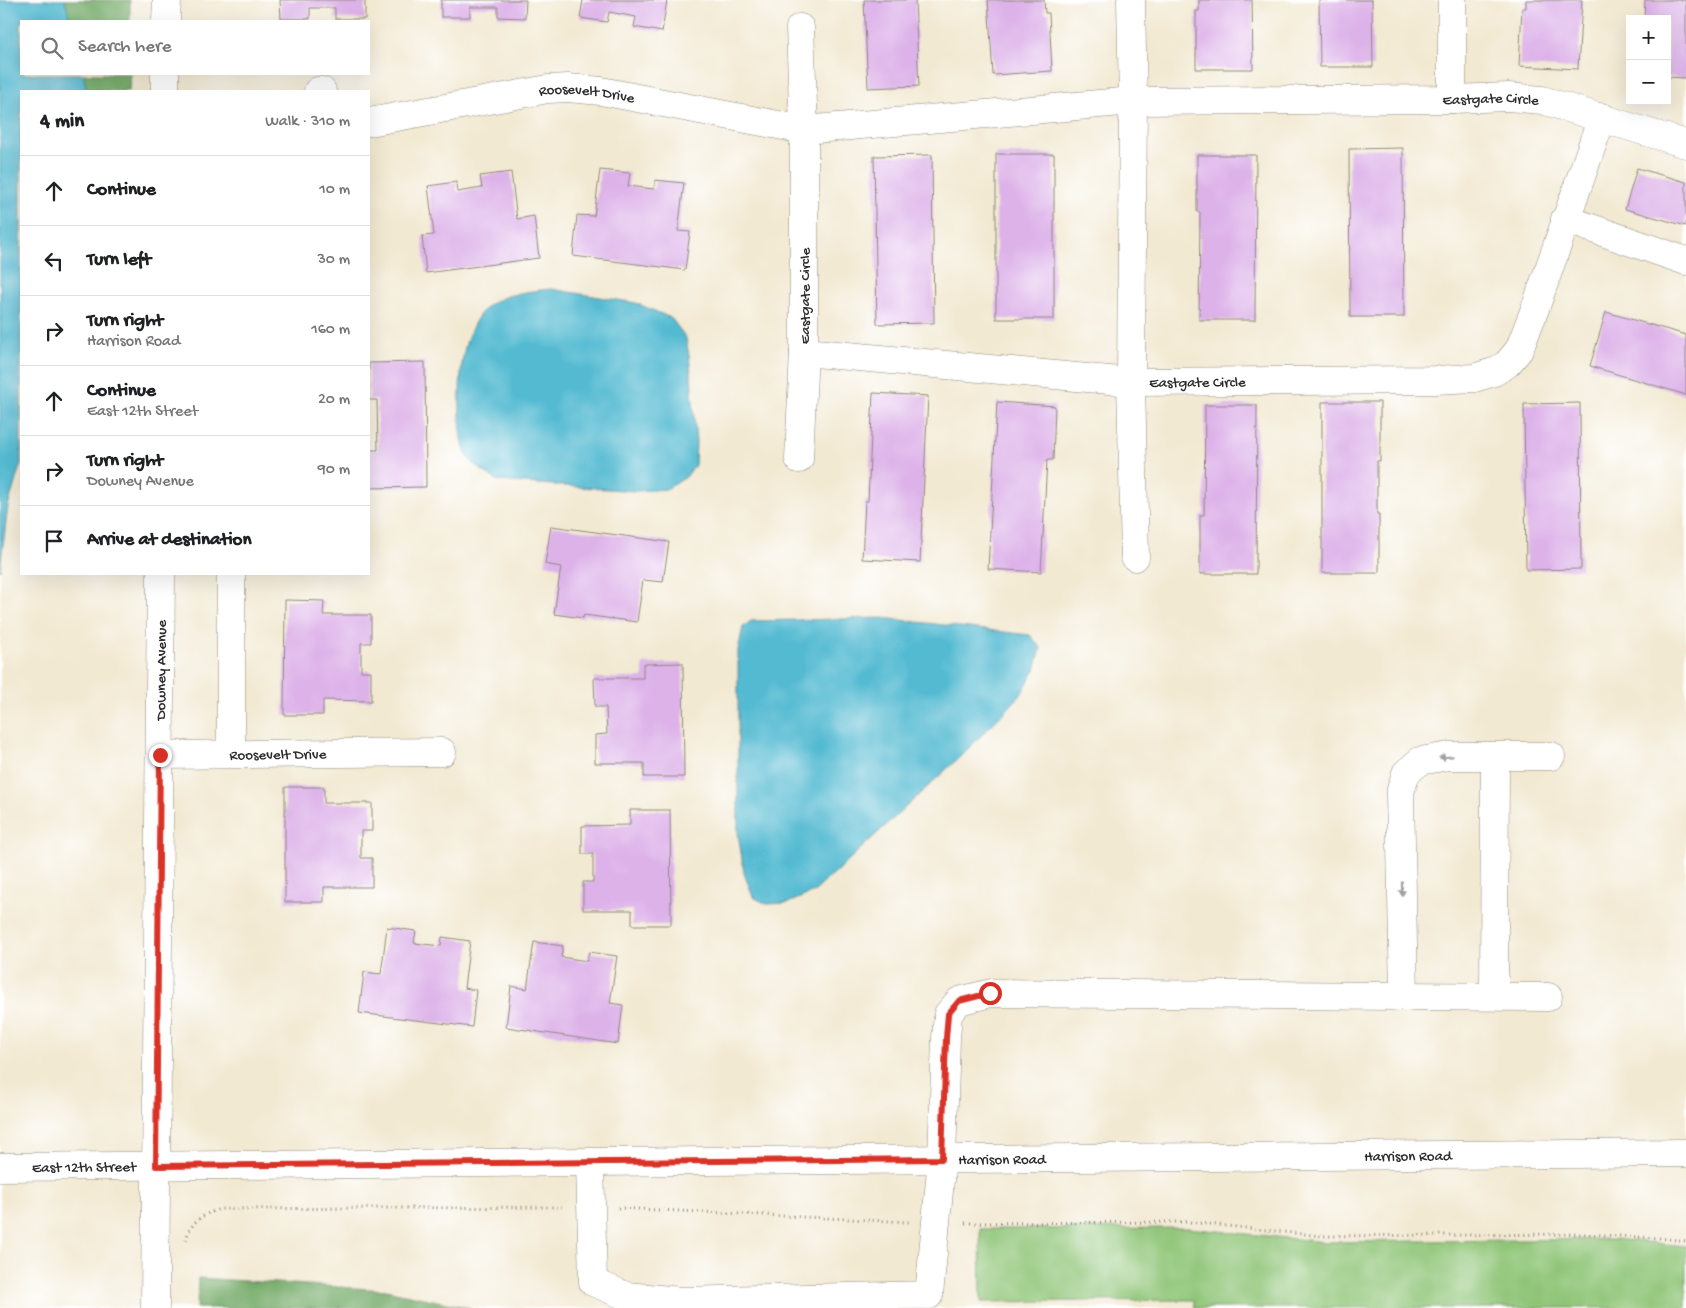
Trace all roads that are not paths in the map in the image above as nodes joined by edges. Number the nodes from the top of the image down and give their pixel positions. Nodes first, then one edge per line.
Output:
1 (167, 0) edge
2 (1131, 0) edge
3 (1452, 0) edge
4 (166, 20) edge
5 (800, 28) dead end
6 (165, 75) edge
7 (165, 90) edge
8 (1452, 99) junction
9 (1133, 101) junction
10 (1602, 117) junction
11 (370, 122) edge
12 (804, 130) junction
13 (1686, 144) edge
14 (1566, 219) junction
15 (1686, 261) edge
16 (804, 352) junction
17 (1131, 382) junction
18 (799, 459) dead end
19 (1135, 558) dead end
20 (161, 575) edge
21 (231, 575) edge
22 (442, 752) dead end
23 (231, 753) junction
24 (160, 755) junction
25 (1551, 756) dead end
26 (1495, 757) junction
27 (1404, 996) junction
28 (1494, 996) junction
29 (1548, 997) dead end
30 (1686, 1153) edge
31 (942, 1159) junction
32 (590, 1162) junction
33 (156, 1166) junction
34 (228, 1166) joint
35 (0, 1167) edge
36 (929, 1302) edge
37 (698, 1304) edge
38 (155, 1308) edge

1 - 4 street
2 - 9 street
3 - 8 street
5 - 12 street
6 - 7 street
8 - 9 street, Eastgate Circle
8 - 10 street, Eastgate Circle
9 - 12 street, Eastgate Circle
9 - 17 street
10 - 13 street, Eastgate Circle
10 - 14 street, Eastgate Circle
11 - 12 street, Roosevelt Drive
12 - 16 street, Eastgate Circle
14 - 15 street
14 - 17 street, Eastgate Circle
16 - 17 street, Eastgate Circle
16 - 18 street
17 - 19 street
20 - 24 street, Downey Avenue
21 - 23 street, Roosevelt Drive
22 - 23 street, Roosevelt Drive
23 - 24 street
24 - 33 street, Downey Avenue
25 - 26 street
26 -> 27 street
26 - 28 street
27 - 28 street
27 - 31 street
28 - 29 street
30 - 31 street, Harrison Road
31 - 32 street, Harrison Road
31 - 36 street
32 - 34 street, Harrison Road
32 - 37 street
33 - 34 street, East 12th Street
33 - 35 street, East 12th Street
33 - 38 street, Downey Avenue
36 - 37 street

